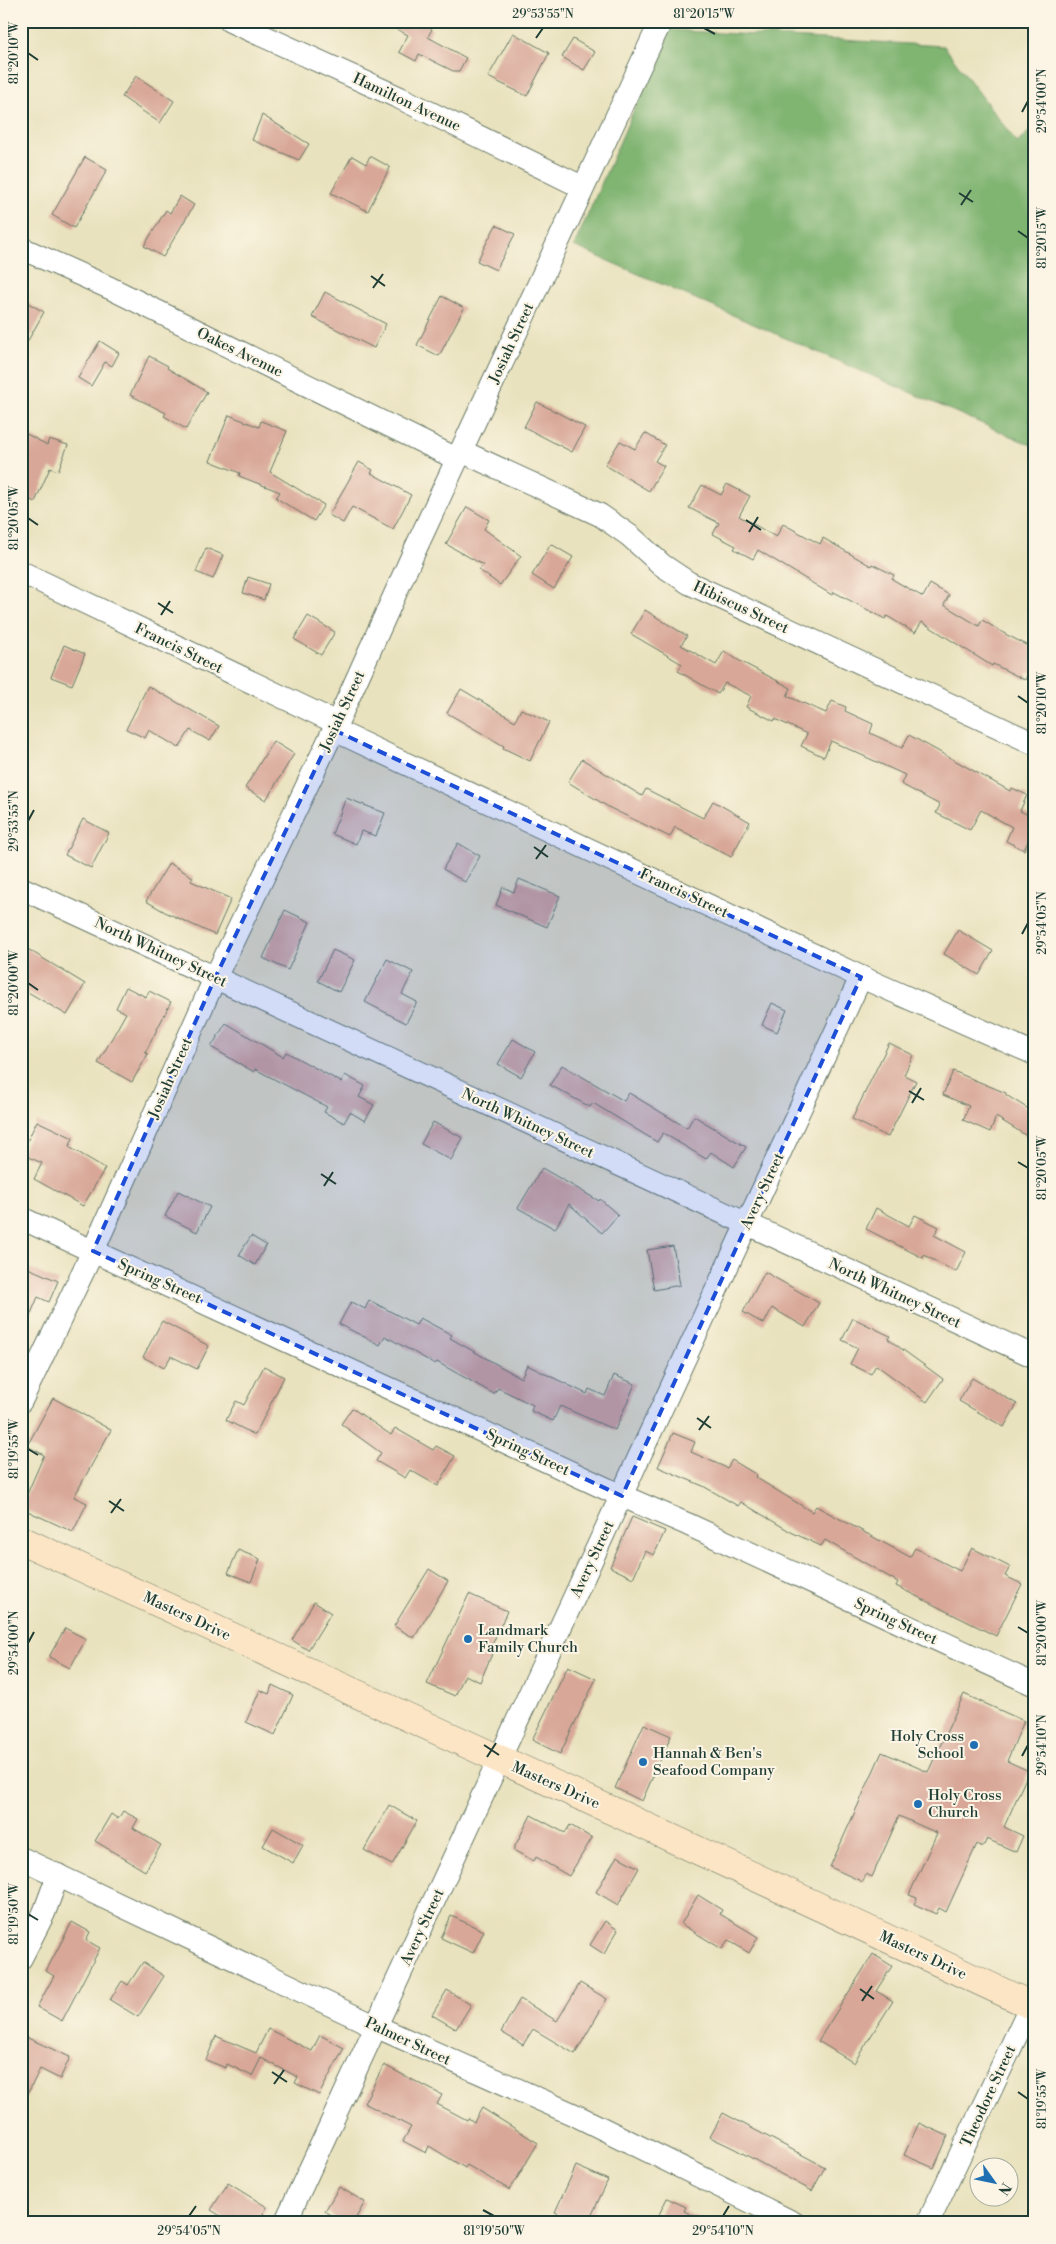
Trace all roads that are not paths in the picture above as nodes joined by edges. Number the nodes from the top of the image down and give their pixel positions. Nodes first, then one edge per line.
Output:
1 (230, 21) edge
2 (661, 21) edge
3 (582, 187) junction
4 (21, 248) edge
5 (459, 455) junction
6 (21, 572) edge
7 (335, 727) junction
8 (1035, 744) edge
9 (21, 888) edge
10 (860, 977) junction
11 (215, 978) junction
12 (1035, 1054) edge
13 (21, 1218) edge
14 (746, 1225) junction
15 (92, 1251) junction
16 (1035, 1357) edge
17 (21, 1401) edge
18 (622, 1496) junction
19 (21, 1540) edge
20 (1035, 1685) edge
21 (500, 1760) junction
22 (21, 1858) edge
23 (58, 1875) junction
24 (21, 1958) edge
25 (1033, 2003) edge
26 (375, 2026) junction
27 (285, 2223) edge
28 (794, 2223) edge
29 (928, 2223) edge

1 - 3 street, Hamilton Avenue
2 - 3 street, Josiah Street
3 - 5 street, Josiah Street
4 - 5 street, Oakes Avenue
5 - 7 street, Josiah Street
5 - 8 street, Hibiscus Street
6 - 7 street, Francis Street
7 - 10 street, Francis Street
7 - 11 street, Josiah Street
9 - 11 street, North Whitney Street
10 - 12 street, Francis Street
10 - 14 street, Avery Street
11 - 14 street, North Whitney Street
11 - 15 street, Josiah Street
13 - 15 street, Spring Street
14 - 16 street, North Whitney Street
14 - 18 street, Avery Street
15 - 17 street, Josiah Street
15 - 18 street, Spring Street
18 - 20 street, Spring Street
18 - 21 street, Avery Street
19 - 21 street, Masters Drive
21 - 25 street, Masters Drive
21 - 26 street, Avery Street
22 - 23 street, Palmer Street
23 - 24 street
23 - 26 street, Palmer Street
25 - 29 street, Theodore Street
26 - 27 street, Avery Street
26 - 28 street, Palmer Street

